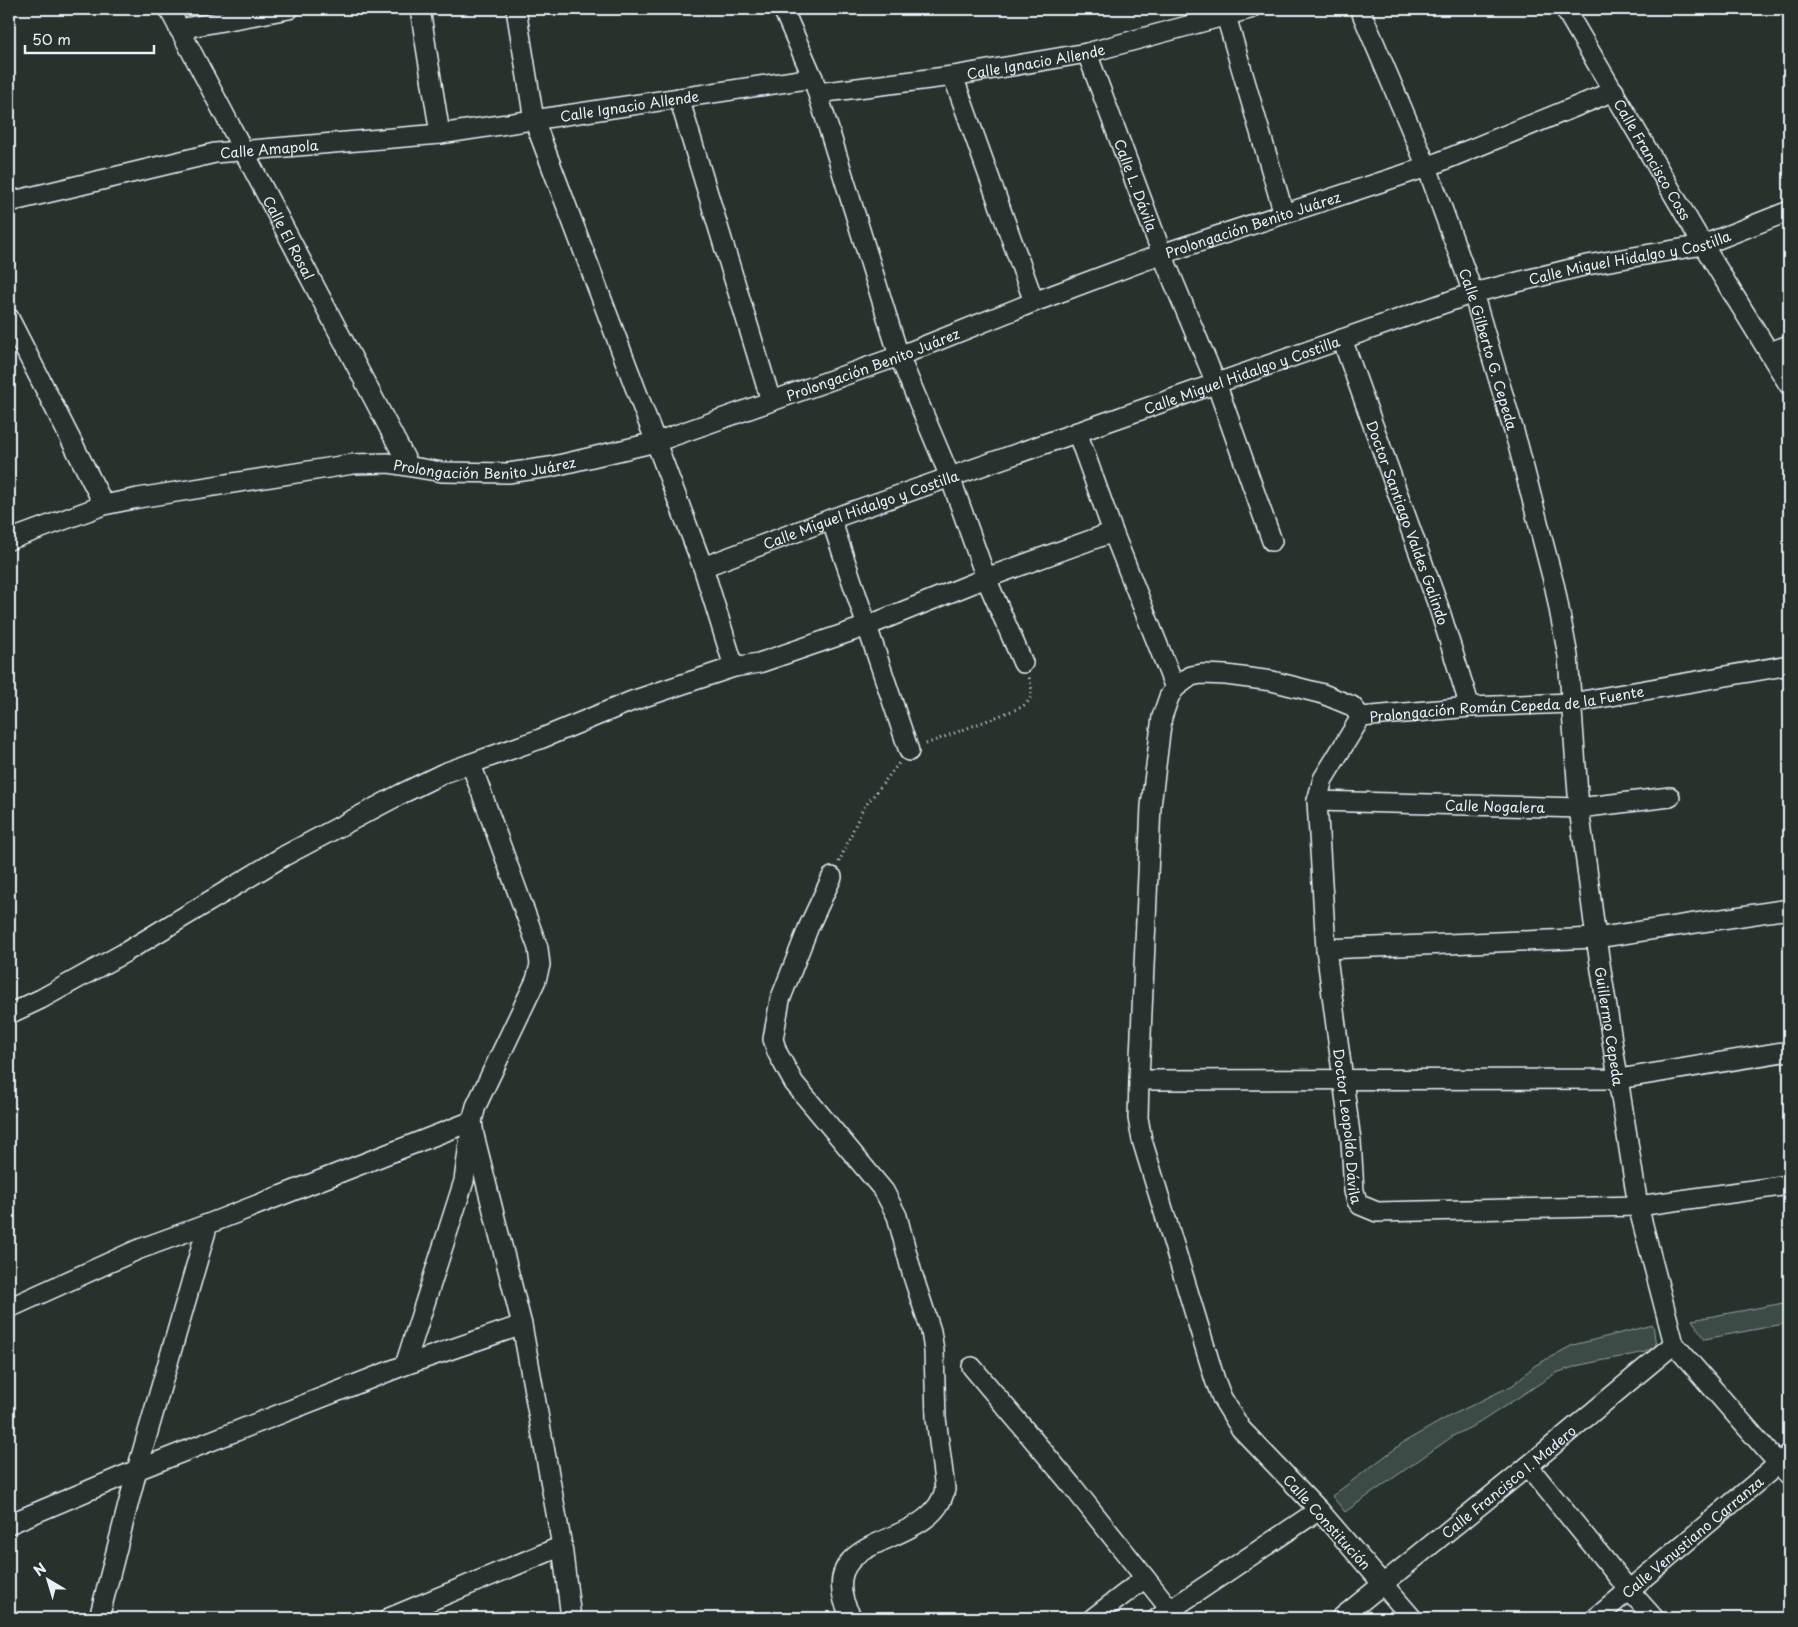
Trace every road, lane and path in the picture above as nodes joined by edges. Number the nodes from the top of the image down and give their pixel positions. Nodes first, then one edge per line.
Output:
1 (169, 9) edge
2 (289, 9) edge
3 (420, 9) edge
4 (516, 9) edge
5 (783, 9) edge
6 (1250, 9) edge
7 (1360, 9) edge
8 (1570, 10) edge
9 (1229, 13) edge
10 (179, 29) junction
11 (1087, 53) junction
12 (953, 76) junction
13 (815, 85) junction
14 (1614, 91) junction
15 (679, 98) junction
16 (534, 120) junction
17 (440, 134) junction
18 (244, 151) junction
19 (1427, 168) junction
20 (9, 202) edge
21 (1789, 211) edge
22 (1284, 214) junction
23 (1703, 245) junction
24 (1162, 254) junction
25 (1473, 292) junction
26 (1034, 302) junction
27 (9, 318) edge
28 (1342, 339) junction
29 (1789, 345) edge
30 (1770, 352) junction
31 (899, 356) junction
32 (1216, 383) junction
33 (1789, 385) edge
34 (771, 401) junction
35 (1077, 432) junction
36 (656, 442) junction
37 (410, 466) junction
38 (950, 477) junction
39 (104, 505) junction
40 (831, 519) junction
41 (1113, 532) junction
42 (9, 540) edge
43 (1272, 541) dead end
44 (703, 567) junction
45 (986, 578) junction
46 (866, 626) junction
47 (1023, 663) joint
48 (1789, 665) edge
49 (734, 667) junction
50 (1175, 688) junction
51 (1571, 703) junction
52 (1470, 706) junction
53 (1362, 716) junction
54 (909, 751) junction
55 (471, 764) junction
56 (1670, 797) dead end
57 (1317, 801) junction
58 (1579, 808) junction
59 (832, 877) joint
60 (1789, 909) edge
61 (1596, 938) junction
62 (1326, 949) junction
63 (9, 1014) edge
64 (1789, 1051) edge
65 (1619, 1079) junction
66 (1139, 1080) junction
67 (1342, 1080) junction
68 (472, 1121) junction
69 (1789, 1185) edge
70 (1638, 1206) junction
71 (208, 1224) junction
72 (9, 1308) edge
73 (522, 1325) junction
74 (1674, 1344) junction
75 (405, 1365) junction
76 (972, 1367) dead end
77 (1786, 1465) edge
78 (1528, 1466) junction
79 (138, 1470) junction
80 (1319, 1510) junction
81 (9, 1524) edge
82 (562, 1546) junction
83 (1145, 1578) junction
84 (1383, 1585) junction
85 (1628, 1590) junction
86 (1169, 1615) edge
87 (99, 1618) edge
88 (389, 1618) edge
89 (571, 1618) edge
90 (852, 1618) edge
91 (1093, 1618) edge
92 (1341, 1618) edge
93 (1412, 1618) edge
94 (1596, 1618) edge
95 (1654, 1618) edge

1 - 10 street, Calle El Rosal
2 - 10 street
3 - 17 street
4 - 16 street
5 - 13 street
6 - 9 street, Calle Ignacio Allende
7 - 19 street, Calle Gilberto G. Cepeda
8 - 14 street, Calle Francisco Coss
9 - 11 street, Calle Ignacio Allende
9 - 22 street
10 - 18 street, Calle El Rosal
11 - 12 street, Calle Ignacio Allende
11 - 24 street, Calle L. Dávila
12 - 13 street, Calle Ignacio Allende
12 - 26 street
13 - 15 street, Calle Ignacio Allende
13 - 31 street
14 - 19 street, Prolongación Benito Juárez
14 - 23 street, Calle Francisco Coss
15 - 16 street, Calle Ignacio Allende
15 - 34 street
16 - 17 street, Calle Amapola
16 - 36 street
17 - 18 street, Calle Amapola
18 - 20 street, Calle Amapola
18 - 37 street, Calle El Rosal
19 - 22 street, Prolongación Benito Juárez
19 - 25 street, Calle Gilberto G. Cepeda
21 - 23 street, Calle Miguel Hidalgo y Costilla
22 - 24 street, Prolongación Benito Juárez
23 - 25 street, Calle Miguel Hidalgo y Costilla
23 - 30 street, Calle Francisco Coss
24 - 26 street, Prolongación Benito Juárez
24 - 32 street, Calle L. Dávila
25 - 28 street, Calle Miguel Hidalgo y Costilla
25 - 51 street, Calle Gilberto G. Cepeda
26 - 31 street, Prolongación Benito Juárez
27 - 39 street
28 - 32 street, Calle Miguel Hidalgo y Costilla
28 - 52 street, Doctor Santiago Valdes Galindo
29 - 30 street
30 - 33 street, Calle Francisco Coss
31 - 34 street, Prolongación Benito Juárez
31 - 38 street
32 - 35 street, Calle Miguel Hidalgo y Costilla
32 - 43 street, Calle L. Dávila
34 - 36 street, Prolongación Benito Juárez
35 - 38 street, Calle Miguel Hidalgo y Costilla
35 - 41 street
36 - 37 street, Prolongación Benito Juárez
36 - 44 street
37 - 39 street, Prolongación Benito Juárez
38 - 40 street, Calle Miguel Hidalgo y Costilla
38 - 45 street
39 - 42 street, Prolongación Benito Juárez
40 - 44 street, Calle Miguel Hidalgo y Costilla
40 - 46 street
41 - 45 street
41 - 50 street
44 - 49 street
45 - 46 street
45 - 47 street
46 - 49 street
46 - 54 street
47 - 54 path
48 - 51 street, Prolongación Román Cepeda de la Fuente
49 - 55 street
50 - 53 street, Prolongación Román Cepeda de la Fuente
50 - 66 street, Calle Constitución
51 - 52 street, Prolongación Román Cepeda de la Fuente
51 - 58 street, Guillermo Cepeda
52 - 53 street, Prolongación Román Cepeda de la Fuente
53 - 57 street, Doctor Leopoldo Dávila
54 - 59 path
55 - 63 street
55 - 68 street
56 - 58 street, Calle Nogalera
57 - 58 street, Calle Nogalera
57 - 62 street, Doctor Leopoldo Dávila
58 - 61 street, Guillermo Cepeda
59 - 90 street
60 - 61 street
61 - 62 street
61 - 65 street, Guillermo Cepeda
62 - 67 street, Doctor Leopoldo Dávila
64 - 65 street
65 - 67 street
65 - 70 street, Guillermo Cepeda
66 - 67 street
66 - 80 street, Calle Constitución
67 - 70 street, Doctor Leopoldo Dávila
68 - 71 street
68 - 73 street
68 - 75 street
69 - 70 street, Doctor Leopoldo Dávila
70 - 74 street, Guillermo Cepeda
71 - 72 street
71 - 79 street
73 - 75 street
73 - 82 street
74 - 77 street
74 - 78 street, Calle Francisco I. Madero
75 - 79 street
76 - 83 street
77 - 85 street, Calle Venustiano Carranza
78 - 84 street, Calle Francisco I. Madero
78 - 85 street
79 - 81 street
79 - 87 street
80 - 84 street, Calle Constitución
80 - 86 street
82 - 88 street
82 - 89 street
83 - 86 street
83 - 91 street
84 - 92 street, Calle Francisco I. Madero
84 - 93 street, Calle Constitución
85 - 94 street, Calle Venustiano Carranza
85 - 95 street

